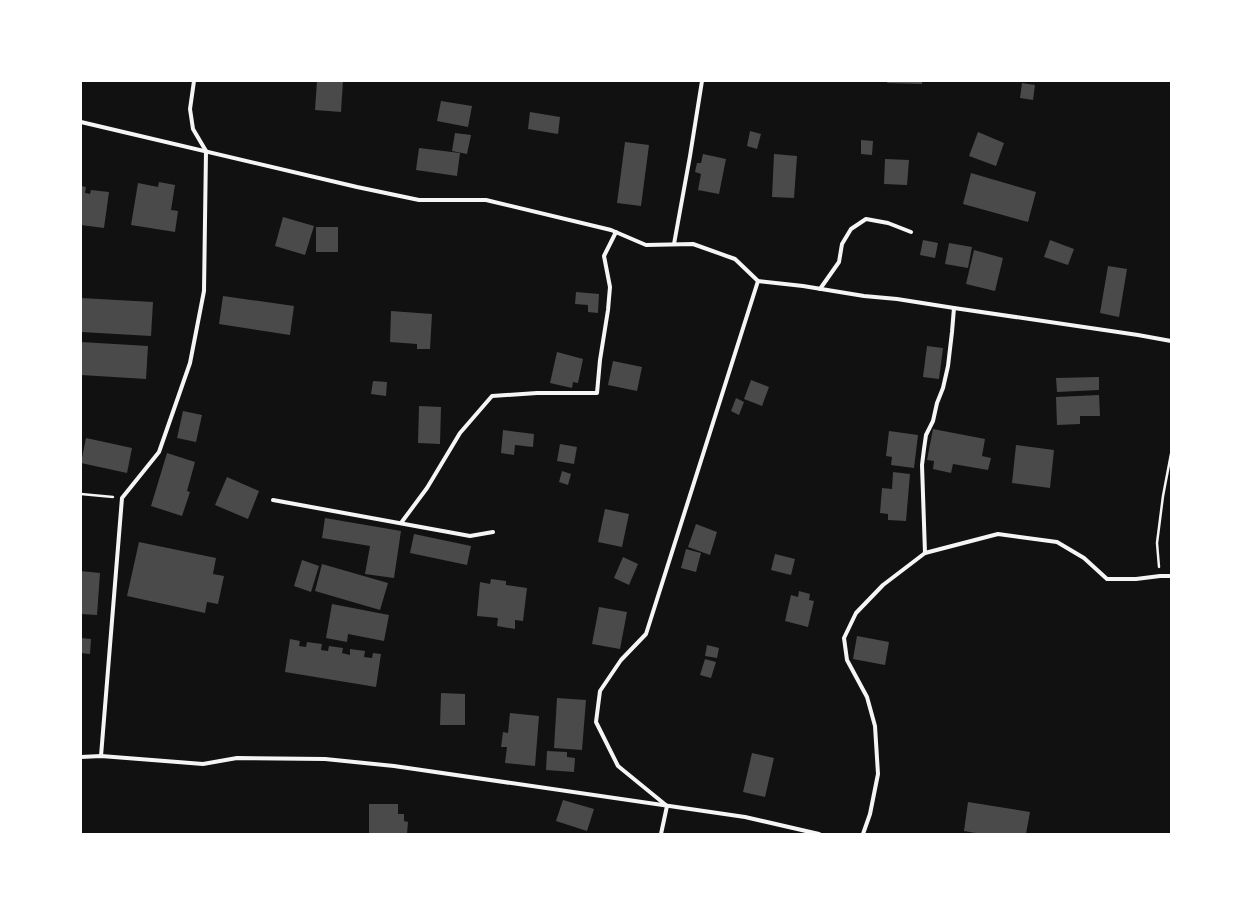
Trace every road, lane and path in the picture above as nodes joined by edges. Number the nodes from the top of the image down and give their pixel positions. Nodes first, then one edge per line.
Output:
1 (194, 81) edge
2 (702, 81) edge
3 (81, 122) edge
4 (206, 150) junction
5 (616, 232) junction
6 (911, 232) dead end
7 (674, 244) junction
8 (758, 281) junction
9 (820, 289) junction
10 (954, 308) junction
11 (1171, 341) edge
12 (1171, 454) edge
13 (81, 494) edge
14 (122, 498) junction
15 (272, 500) dead end
16 (401, 522) junction
17 (493, 532) dead end
18 (925, 554) junction
19 (1160, 576) junction
20 (1171, 576) edge
21 (100, 756) junction
22 (81, 757) edge
23 (666, 806) junction
24 (661, 834) edge
25 (819, 834) edge
26 (863, 834) edge

1 - 4 street
2 - 7 street
3 - 4 street
4 - 5 street
4 - 14 street
5 - 7 street
5 - 16 street
6 - 9 street
7 - 8 street
8 - 9 street
8 - 23 street
9 - 10 street
10 - 11 street
10 - 18 street
12 - 19 path
13 - 14 path
14 - 21 street
15 - 16 street
16 - 17 street
18 - 19 street
18 - 26 street
19 - 20 street
21 - 22 street
21 - 23 street
23 - 24 street
23 - 25 street

